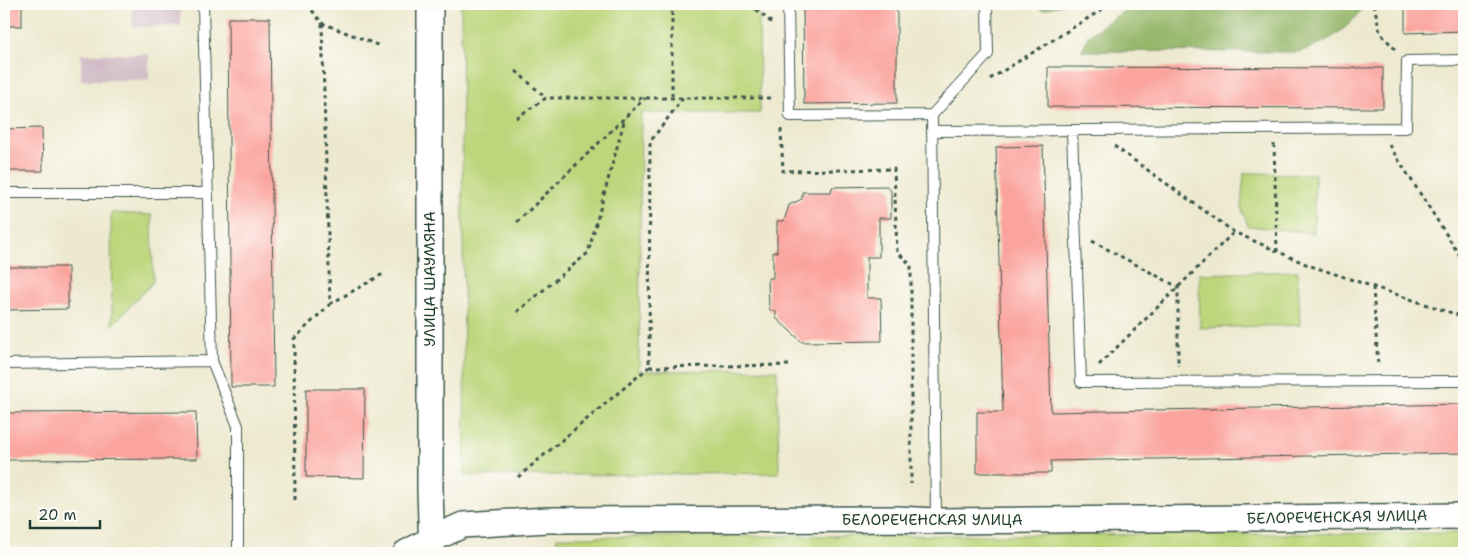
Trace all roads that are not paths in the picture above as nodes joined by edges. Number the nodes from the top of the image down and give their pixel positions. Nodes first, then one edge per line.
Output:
1 (203, 4) edge
2 (430, 4) edge
3 (788, 4) edge
4 (987, 4) edge
5 (1464, 60) edge
6 (932, 114) junction
7 (1072, 130) junction
8 (932, 131) junction
9 (4, 193) edge
10 (207, 193) junction
11 (212, 361) junction
12 (4, 364) edge
13 (1464, 381) edge
14 (1464, 516) edge
15 (936, 521) junction
16 (432, 546) edge
17 (238, 553) edge
18 (406, 553) edge

1 - 10 lane
2 - 16 street, УЛИЦА ШАУМЯНА
3 - 6 lane
4 - 6 lane
5 - 7 lane
6 - 8 lane
7 - 8 lane
7 - 13 lane
8 - 15 lane
9 - 10 lane
10 - 11 lane
11 - 12 lane
11 - 17 lane
14 - 15 street, БЕЛОРЕЧЕНСКАЯ УЛИЦА
15 - 16 street, БЕЛОРЕЧЕНСКАЯ УЛИЦА
16 - 18 street, БЕЛОРЕЧЕНСКАЯ УЛИЦА

